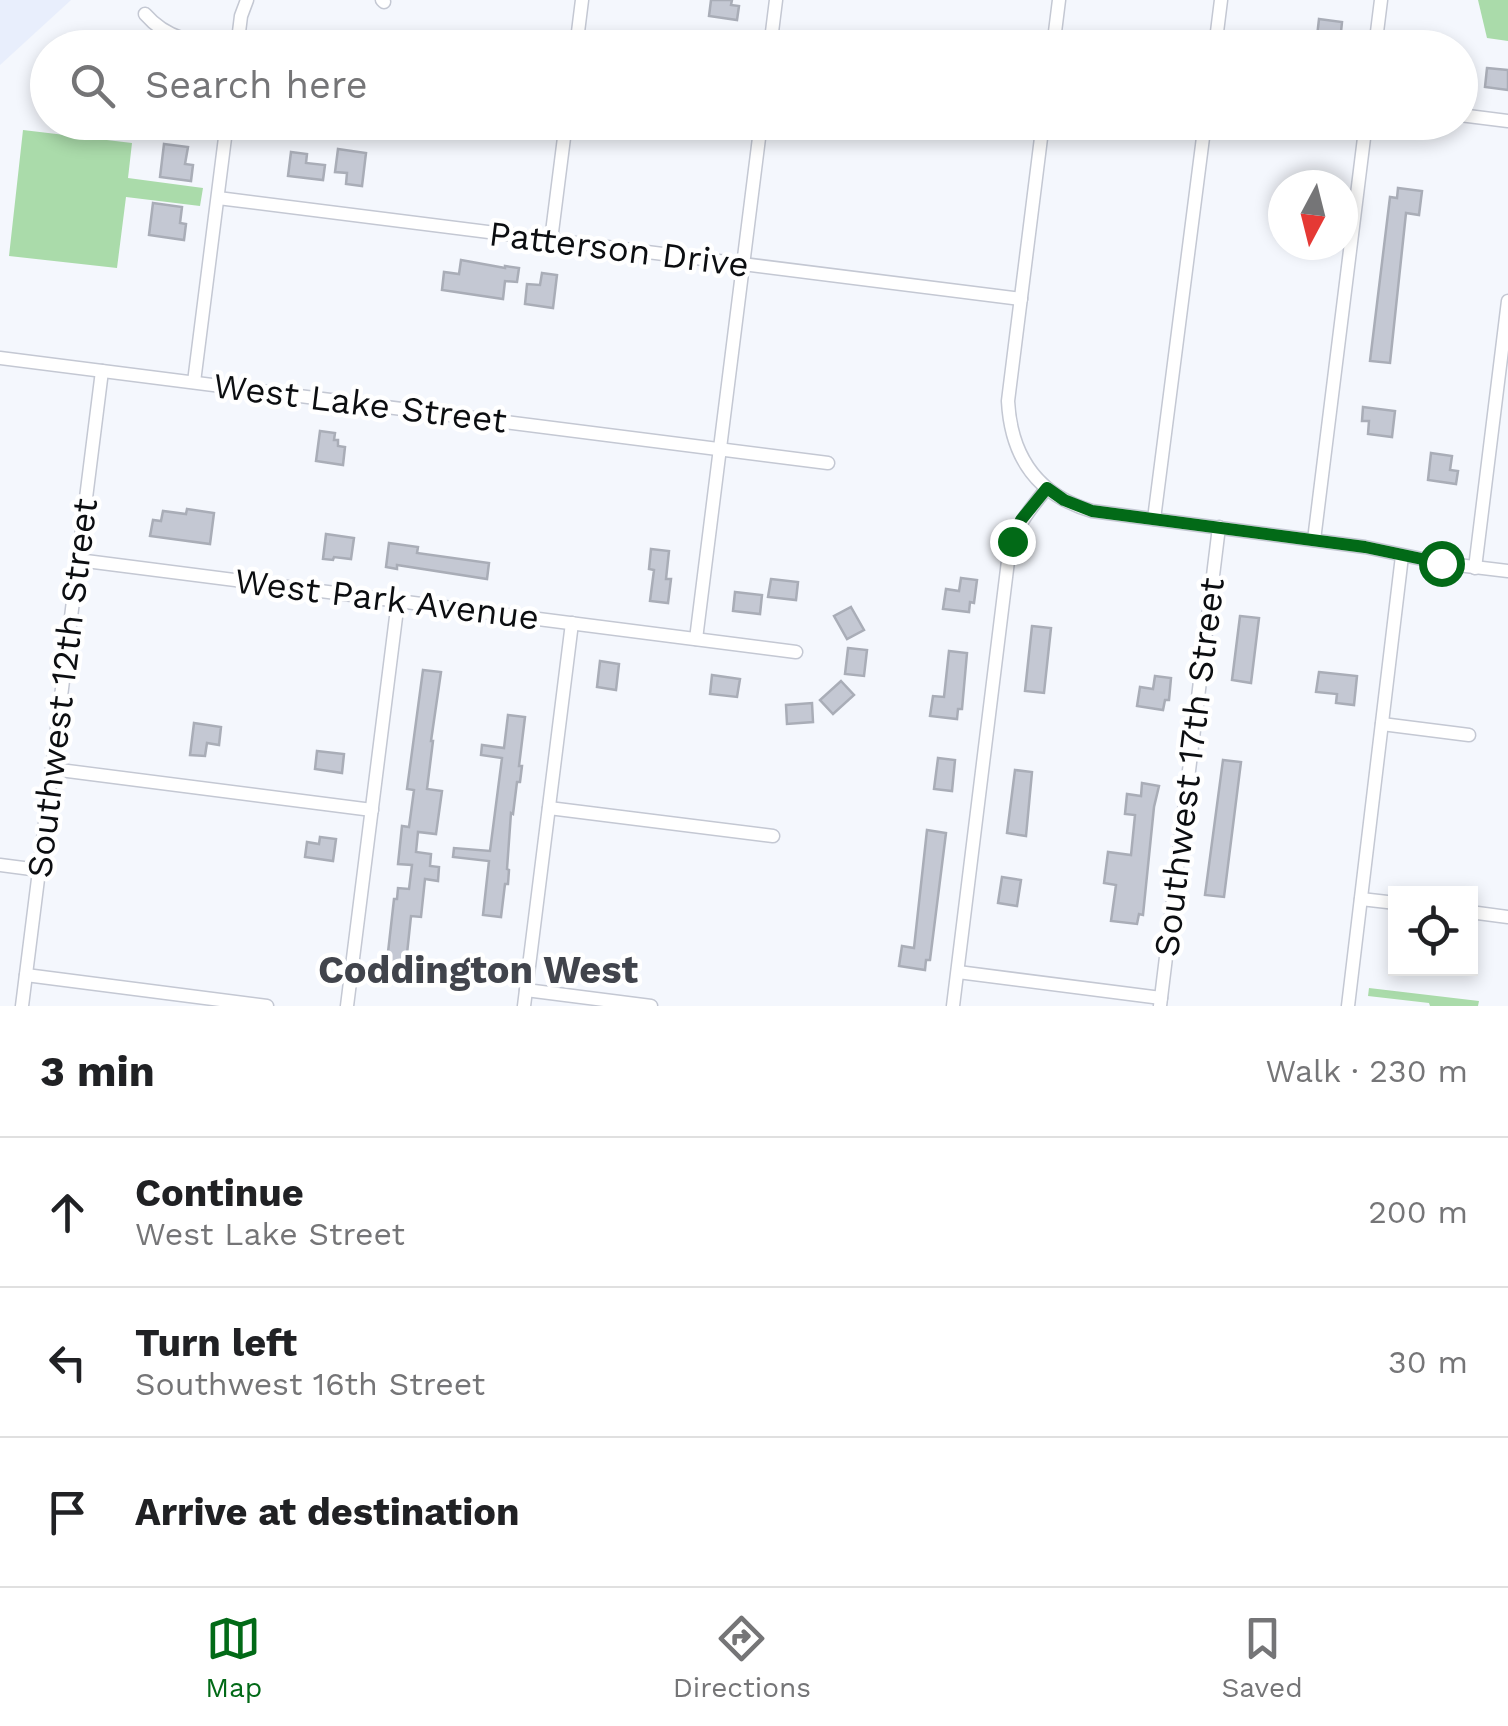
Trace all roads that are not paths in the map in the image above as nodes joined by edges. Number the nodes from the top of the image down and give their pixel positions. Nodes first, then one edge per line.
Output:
1 (246, 0) edge
2 (582, 0) edge
3 (776, 0) edge
4 (1059, 0) edge
5 (1221, 0) edge
6 (1380, 0) edge
7 (145, 14) dead end
8 (159, 30) edge
9 (240, 30) edge
10 (578, 30) edge
11 (772, 30) edge
12 (1055, 30) edge
13 (1217, 30) edge
14 (1377, 30) edge
15 (1478, 118) edge
16 (1508, 122) edge
17 (225, 140) edge
18 (564, 140) edge
19 (759, 140) edge
20 (1041, 140) edge
21 (1203, 140) edge
22 (1364, 140) edge
23 (218, 198) junction
24 (551, 240) junction
25 (743, 264) junction
26 (1021, 299) junction
27 (1508, 301) edge
28 (1505, 349) edge
29 (0, 358) edge
30 (102, 371) junction
31 (194, 382) junction
32 (720, 449) junction
33 (828, 463) dead end
34 (1047, 488) junction
35 (1154, 519) junction
36 (1219, 528) junction
37 (1314, 540) junction
38 (1402, 556) junction
39 (78, 560) junction
40 (1475, 568) junction
41 (1508, 572) edge
42 (398, 601) junction
43 (572, 623) junction
44 (696, 639) junction
45 (796, 652) dead end
46 (1382, 724) junction
47 (1468, 735) dead end
48 (52, 769) junction
49 (549, 808) junction
50 (372, 810) junction
51 (773, 836) dead end
52 (0, 865) edge
53 (39, 870) junction
54 (1361, 899) junction
55 (1388, 902) edge
56 (1478, 913) edge
57 (1508, 917) edge
58 (958, 972) junction
59 (26, 975) junction
60 (526, 990) junction
61 (1160, 1002) edge
62 (22, 1006) edge
63 (267, 1006) edge
64 (347, 1006) edge
65 (524, 1006) edge
66 (651, 1006) edge
67 (953, 1006) edge
68 (1348, 1006) edge

1 - 9 street
2 - 10 street
3 - 11 street
4 - 12 street
5 - 13 street
6 - 14 street
7 - 8 street
15 - 16 street
17 - 23 street
18 - 24 street
19 - 25 street
20 - 26 street
21 - 35 street
22 - 37 street
23 - 24 street, Patterson Drive
23 - 31 street
24 - 25 street, Patterson Drive
25 - 26 street, Patterson Drive
25 - 32 street
26 - 34 street
27 - 28 street
28 - 40 street
29 - 30 street, West Lake Street
30 - 31 street, West Lake Street
30 - 39 street, Southwest 12th Street
31 - 32 street, West Lake Street
32 - 33 street, West Lake Street
32 - 44 street
34 - 35 street
34 - 58 street
35 - 36 street
36 - 37 street
36 - 61 street, Southwest 17th Street
37 - 38 street
38 - 40 street
38 - 46 street
39 - 42 street, West Park Avenue
39 - 48 street, Southwest 12th Street
40 - 41 street
42 - 43 street, West Park Avenue
42 - 50 street
43 - 44 street, West Park Avenue
43 - 49 street
44 - 45 street, West Park Avenue
46 - 47 street
46 - 54 street
48 - 50 street
48 - 53 street, Southwest 12th Street
49 - 51 street
49 - 60 street
50 - 64 street
52 - 53 street
53 - 59 street, Southwest 12th Street
54 - 55 street
54 - 68 street
56 - 57 street
58 - 61 street
58 - 67 street
59 - 62 street, Southwest 12th Street
59 - 63 street
60 - 65 street
60 - 66 street

